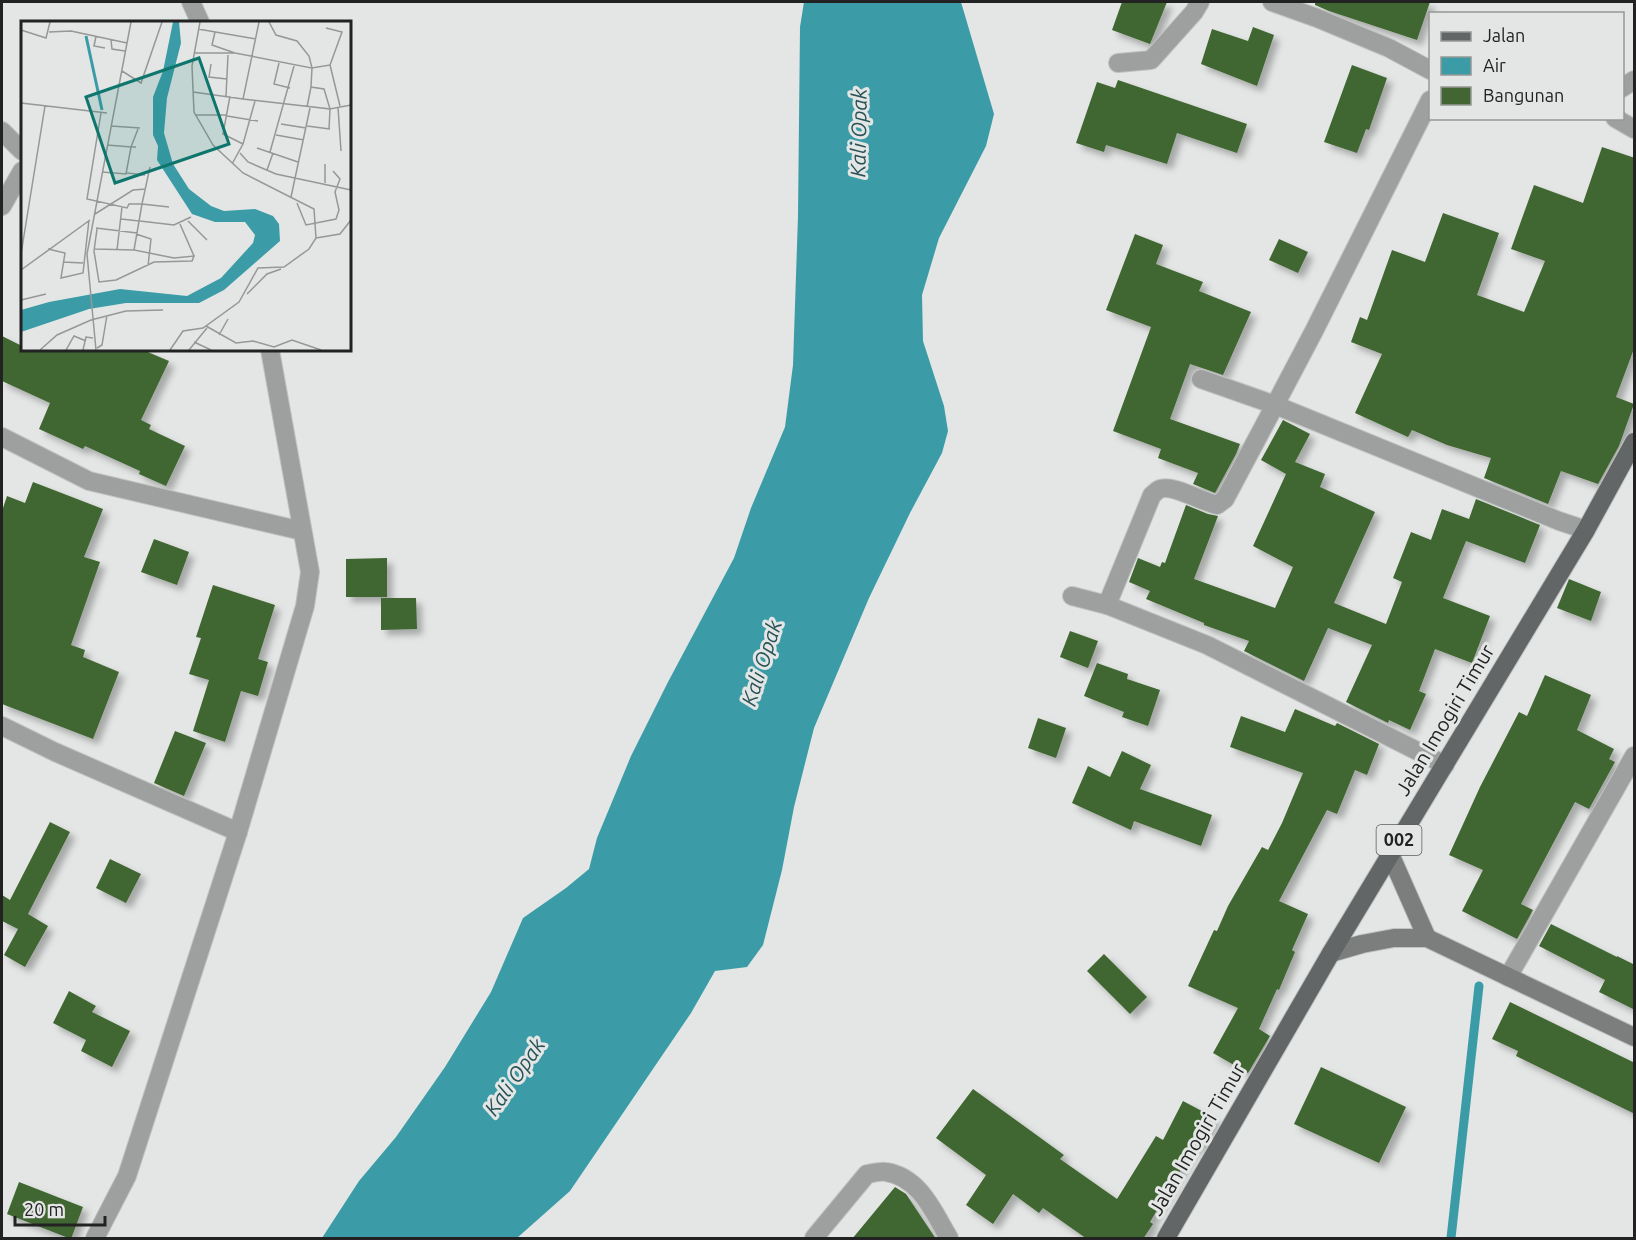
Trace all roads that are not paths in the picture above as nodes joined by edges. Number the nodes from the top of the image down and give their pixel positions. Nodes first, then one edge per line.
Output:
1 (191, 2) edge
2 (1200, 2) edge
3 (1272, 2) edge
4 (200, 21) edge
5 (1118, 63) dead end
6 (1429, 69) edge
7 (1429, 104) edge
8 (1619, 120) edge
9 (1635, 129) edge
10 (2, 131) edge
11 (21, 150) edge
12 (21, 173) edge
13 (2, 206) edge
14 (270, 351) edge
15 (1201, 379) dead end
16 (1275, 405) junction
17 (2, 437) edge
18 (1635, 442) edge
19 (1586, 530) junction
20 (302, 531) junction
21 (1072, 596) dead end
22 (1107, 605) junction
23 (2, 726) edge
24 (1635, 756) edge
25 (1445, 765) junction
26 (238, 832) junction
27 (1390, 854) junction
28 (1427, 938) junction
29 (1331, 953) junction
30 (1508, 977) junction
31 (1635, 1037) edge
32 (95, 1239) edge
33 (814, 1239) edge
34 (949, 1239) edge
35 (1166, 1239) edge

1 - 4 street
2 - 5 street
3 - 6 street
7 - 16 street
8 - 9 street
10 - 11 street
12 - 13 street
14 - 20 street
15 - 16 street
16 - 19 street
16 - 22 street
17 - 20 street
18 - 19 main road, Jalan Imogiri Timur / 002
19 - 25 main road, Jalan Imogiri Timur / 002
20 - 26 street
21 - 22 street
22 - 25 street
23 - 26 street
24 - 30 street
25 - 27 main road, Jalan Imogiri Timur / 002
26 - 32 street
27 - 28 main road
27 - 29 main road, Jalan Imogiri Timur / 002
28 - 29 main road
28 - 30 main road
29 - 35 main road, Jalan Imogiri Timur / 002
30 - 31 main road
33 - 34 street

